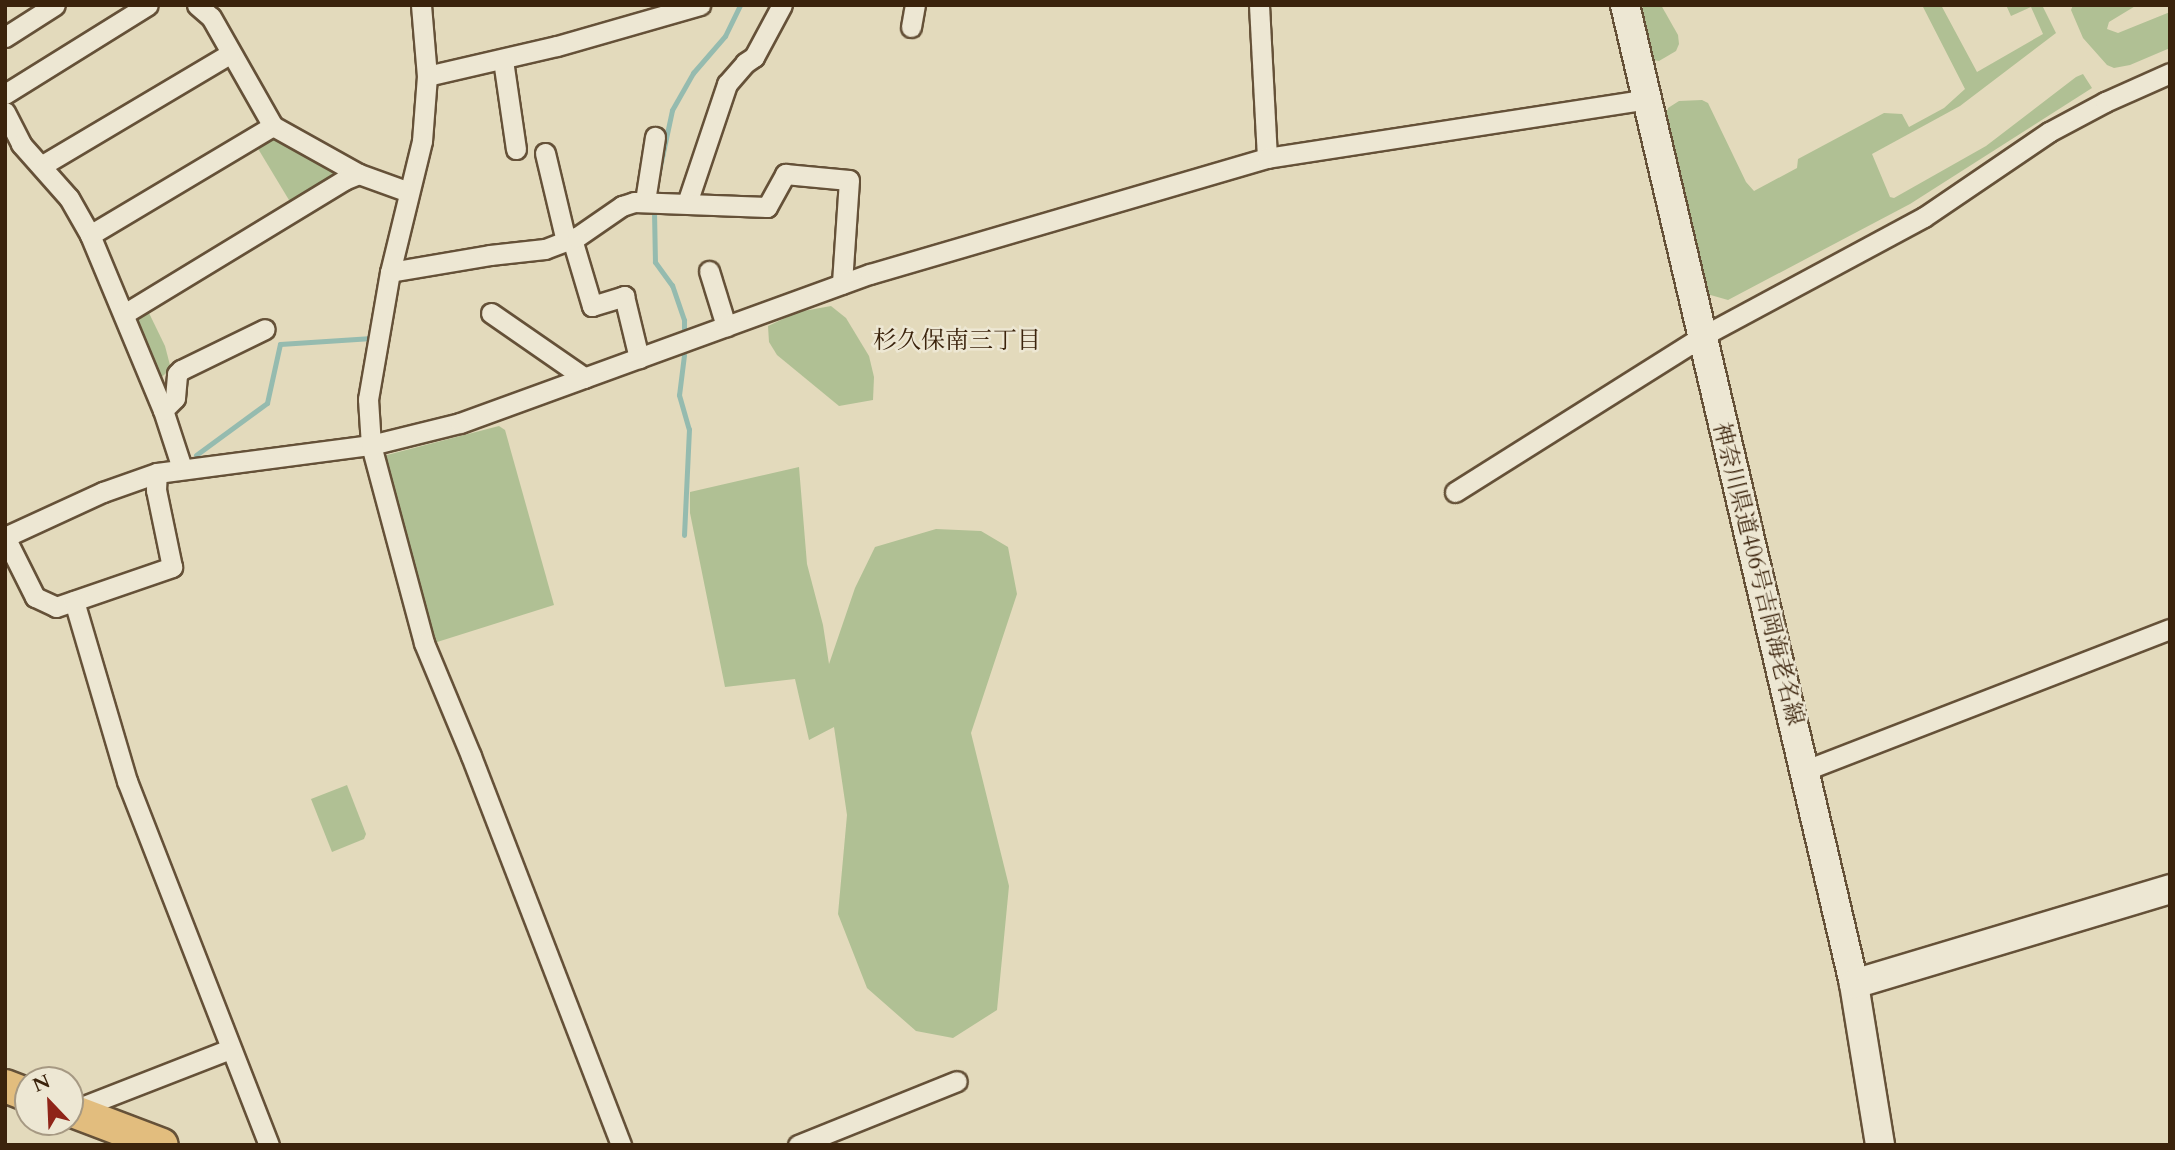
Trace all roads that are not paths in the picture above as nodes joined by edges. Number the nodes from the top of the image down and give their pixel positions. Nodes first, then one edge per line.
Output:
1 (55, 5) edge
2 (148, 5) edge
3 (197, 5) edge
4 (421, 5) edge
5 (700, 5) edge
6 (782, 5) edge
7 (915, 5) edge
8 (1259, 5) edge
9 (1625, 5) edge
10 (911, 27) dead end
11 (5, 37) edge
12 (230, 54) junction
13 (503, 60) junction
14 (2170, 73) edge
15 (427, 76) junction
16 (5, 94) edge
17 (1646, 99) junction
18 (5, 112) edge
19 (273, 126) junction
20 (655, 137) dead end
21 (516, 149) dead end
22 (545, 153) dead end
23 (1267, 158) junction
24 (41, 166) junction
25 (359, 174) junction
26 (409, 192) junction
27 (645, 201) junction
28 (687, 203) junction
29 (90, 235) junction
30 (569, 240) junction
31 (709, 271) dead end
32 (390, 272) junction
33 (842, 284) junction
34 (491, 313) dead end
35 (124, 314) junction
36 (726, 327) junction
37 (265, 329) dead end
38 (1701, 337) junction
39 (639, 358) junction
40 (585, 378) junction
41 (163, 410) junction
42 (371, 445) junction
43 (182, 468) junction
44 (157, 473) junction
45 (1455, 492) dead end
46 (5, 537) edge
47 (74, 601) junction
48 (2170, 629) edge
49 (1806, 770) junction
50 (2170, 889) edge
51 (1854, 984) junction
52 (230, 1049) junction
53 (957, 1081) dead end
54 (84, 1106) edge
55 (84, 1116) edge
56 (162, 1145) edge
57 (269, 1145) edge
58 (621, 1145) edge
59 (798, 1145) edge
60 (1880, 1145) edge

1 - 11 street
2 - 16 street
3 - 12 street
4 - 15 street
5 - 13 street
6 - 28 street
7 - 10 street
8 - 23 street
9 - 17 main road, 神奈川県道406号吉岡海老名線
12 - 19 street
12 - 24 street
13 - 15 street
13 - 21 street
14 - 38 street
15 - 26 street
17 - 23 street
17 - 38 main road, 神奈川県道406号吉岡海老名線
18 - 24 street
19 - 25 street
19 - 29 street
20 - 27 street
22 - 30 street
23 - 33 street
24 - 29 street
25 - 26 street
25 - 35 street
26 - 32 street
27 - 28 street
27 - 30 street
28 - 33 street
29 - 35 street
30 - 32 street
30 - 39 street
31 - 36 street
32 - 42 street
33 - 36 street
34 - 40 street
35 - 41 street
36 - 39 street
37 - 41 street
38 - 45 street
38 - 49 main road, 神奈川県道406号吉岡海老名線
39 - 40 street
40 - 42 street
41 - 43 street
42 - 43 street
42 - 58 street
43 - 44 street
44 - 46 street
44 - 47 street
46 - 47 street
47 - 52 street
48 - 49 street
49 - 51 main road, 神奈川県道406号吉岡海老名線
50 - 51 main road
51 - 60 main road, 神奈川県道406号吉岡海老名線
52 - 54 street
52 - 57 street
53 - 59 street
55 - 56 main road

